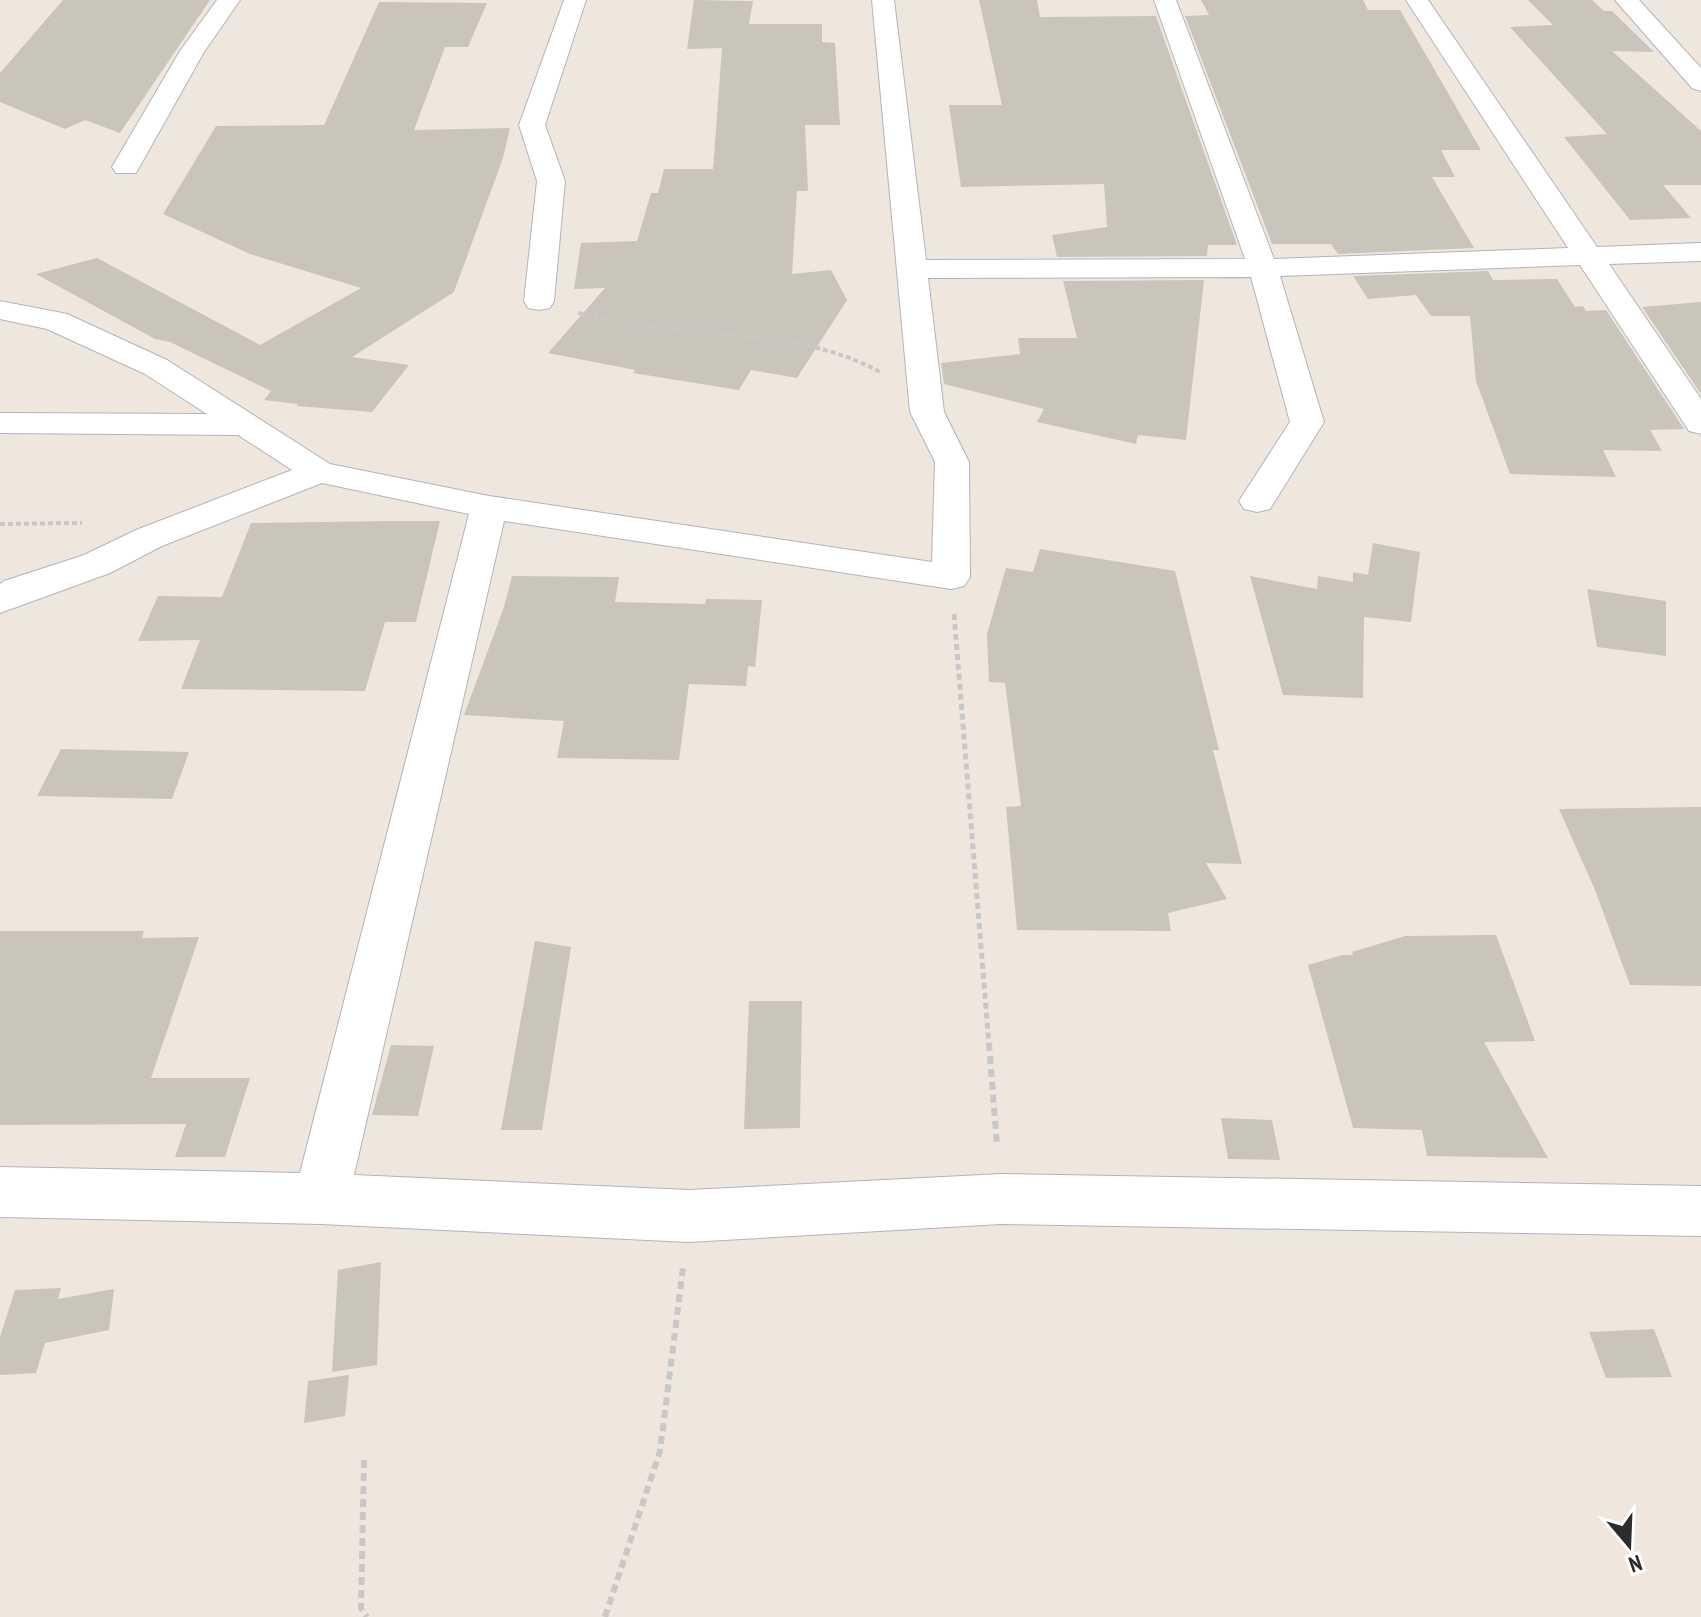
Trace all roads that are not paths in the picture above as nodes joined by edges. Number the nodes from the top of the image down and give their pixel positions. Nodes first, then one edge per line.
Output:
1 (229, 0) edge
2 (575, 0) edge
3 (883, 0) edge
4 (1165, 0) edge
5 (1417, 0) edge
6 (1626, 0) edge
7 (1701, 83) edge
8 (126, 167) dead end
9 (1701, 252) edge
10 (1588, 256) junction
11 (1263, 268) junction
12 (911, 269) junction
13 (539, 301) road end
14 (0, 310) edge
15 (0, 423) edge
16 (1701, 424) edge
17 (244, 425) junction
18 (319, 472) junction
19 (1257, 501) dead end
20 (489, 507) junction
21 (0, 600) edge
22 (0, 1192) edge
23 (321, 1199) junction
24 (1701, 1211) edge

1 - 8 street
2 - 13 street
3 - 12 street
4 - 11 street
5 - 10 street
6 - 7 street
9 - 10 street
10 - 11 street
10 - 16 street
11 - 12 street
11 - 19 street
12 - 20 street
14 - 17 street
15 - 17 street
17 - 18 street
18 - 20 street
18 - 21 street
20 - 23 street
22 - 23 street
23 - 24 street

